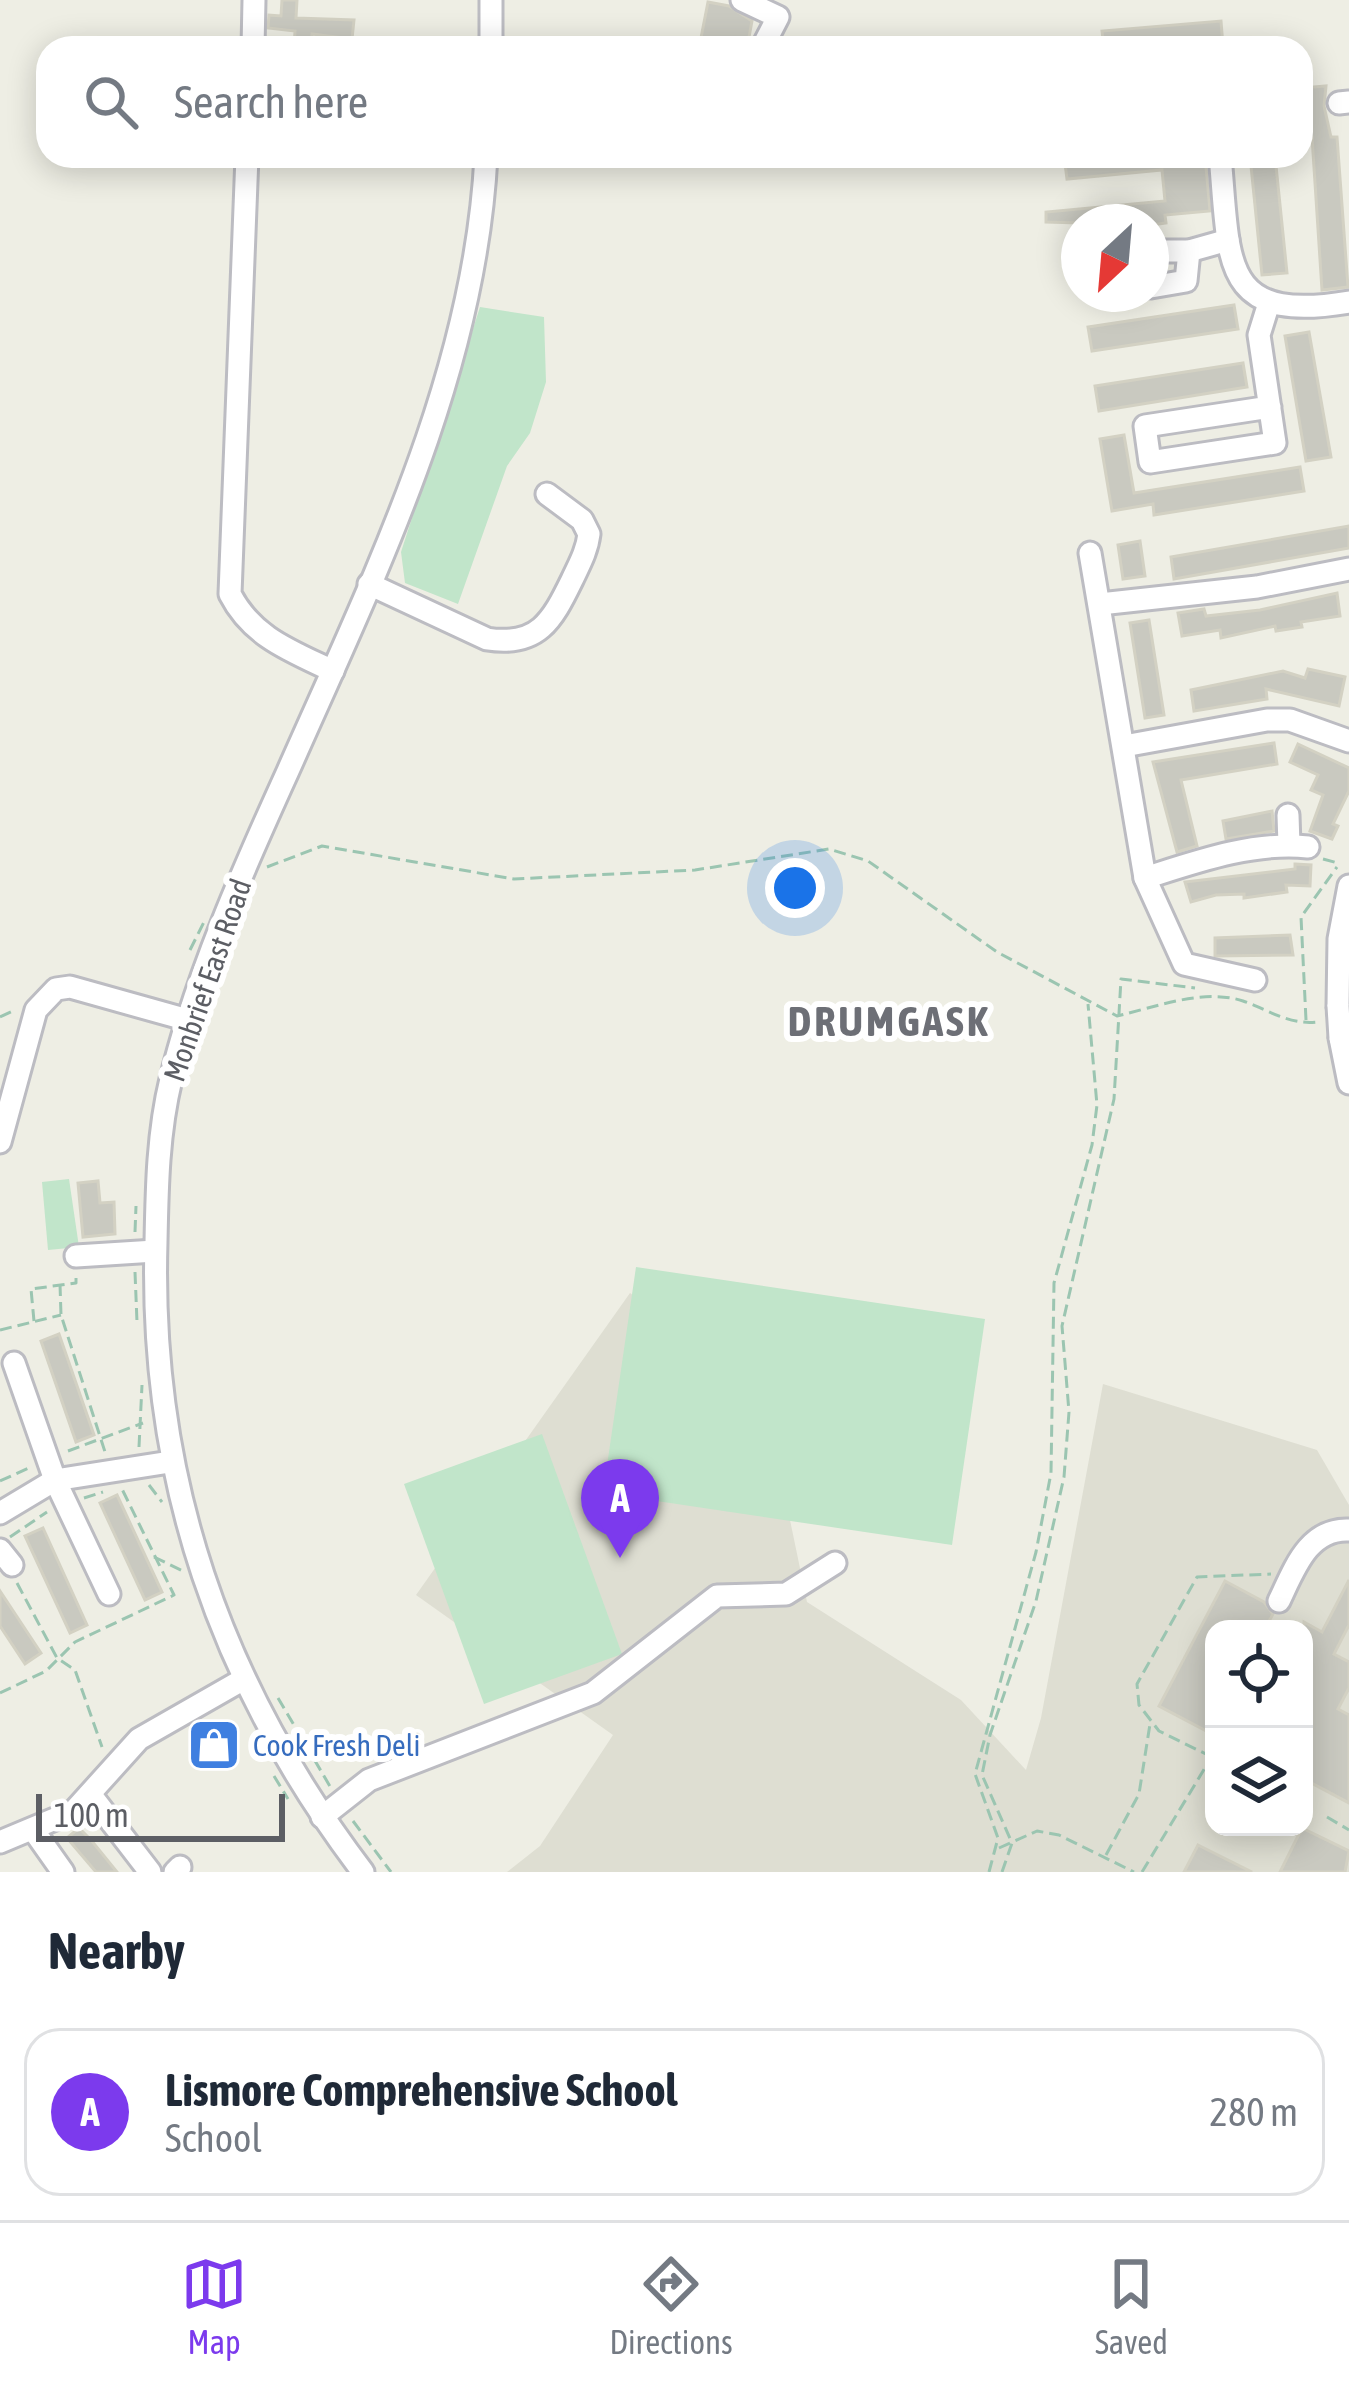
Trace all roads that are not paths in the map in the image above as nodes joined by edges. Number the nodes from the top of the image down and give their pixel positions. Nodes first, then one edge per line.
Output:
1 (254, 0) edge
2 (491, 0) edge
3 (742, 0) edge
4 (253, 36) edge
5 (491, 36) edge
6 (768, 36) edge
7 (247, 168) edge
8 (485, 168) edge
9 (1221, 168) edge
10 (1228, 240) junction
11 (1169, 251) edge
12 (1189, 251) junction
13 (1169, 284) edge
14 (1349, 302) edge
15 (1268, 306) junction
16 (1270, 407) junction
17 (547, 494) dead end
18 (1090, 554) dead end
19 (1349, 569) edge
20 (369, 584) junction
21 (1100, 604) junction
22 (333, 670) junction
23 (1349, 741) edge
24 (1124, 746) junction
25 (1288, 815) dead end
26 (1343, 877) edge
27 (1145, 878) junction
28 (1256, 980) dead end
29 (188, 1020) junction
30 (1349, 1083) edge
31 (0, 1142) edge
32 (145, 1252) junction
33 (76, 1256) road end
34 (14, 1363) dead end
35 (170, 1462) junction
36 (52, 1470) junction
37 (0, 1514) edge
38 (1349, 1530) edge
39 (835, 1563) dead end
40 (109, 1594) dead end
41 (1279, 1600) dead end
42 (244, 1679) junction
43 (89, 1794) junction
44 (322, 1817) junction
45 (34, 1831) junction
46 (0, 1842) edge
47 (63, 1872) edge
48 (150, 1872) edge
49 (363, 1872) edge

1 - 4 street
2 - 5 street
3 - 6 street
7 - 22 street
8 - 20 street, Monbrief East Road
9 - 10 street
10 - 12 street
10 - 15 street
11 - 12 street
12 - 13 street
14 - 15 street
15 - 16 street
16 - 16 street
17 - 20 street
18 - 21 street
19 - 21 street
20 - 22 street, Monbrief East Road
21 - 24 street
22 - 29 street, Monbrief East Road
23 - 24 street
24 - 27 street
25 - 27 street
26 - 30 street
27 - 28 street
29 - 31 street
29 - 32 street, Monbrief East Road
32 - 33 street
32 - 35 street, Monbrief East Road
34 - 36 street
35 - 36 street
35 - 42 street, Monbrief East Road
36 - 37 street
36 - 40 street
38 - 41 street
39 - 44 street
42 - 43 street
42 - 44 street, Monbrief East Road
43 - 45 street
43 - 48 street
44 - 49 street, Monbrief East Road
45 - 46 street
45 - 47 street

